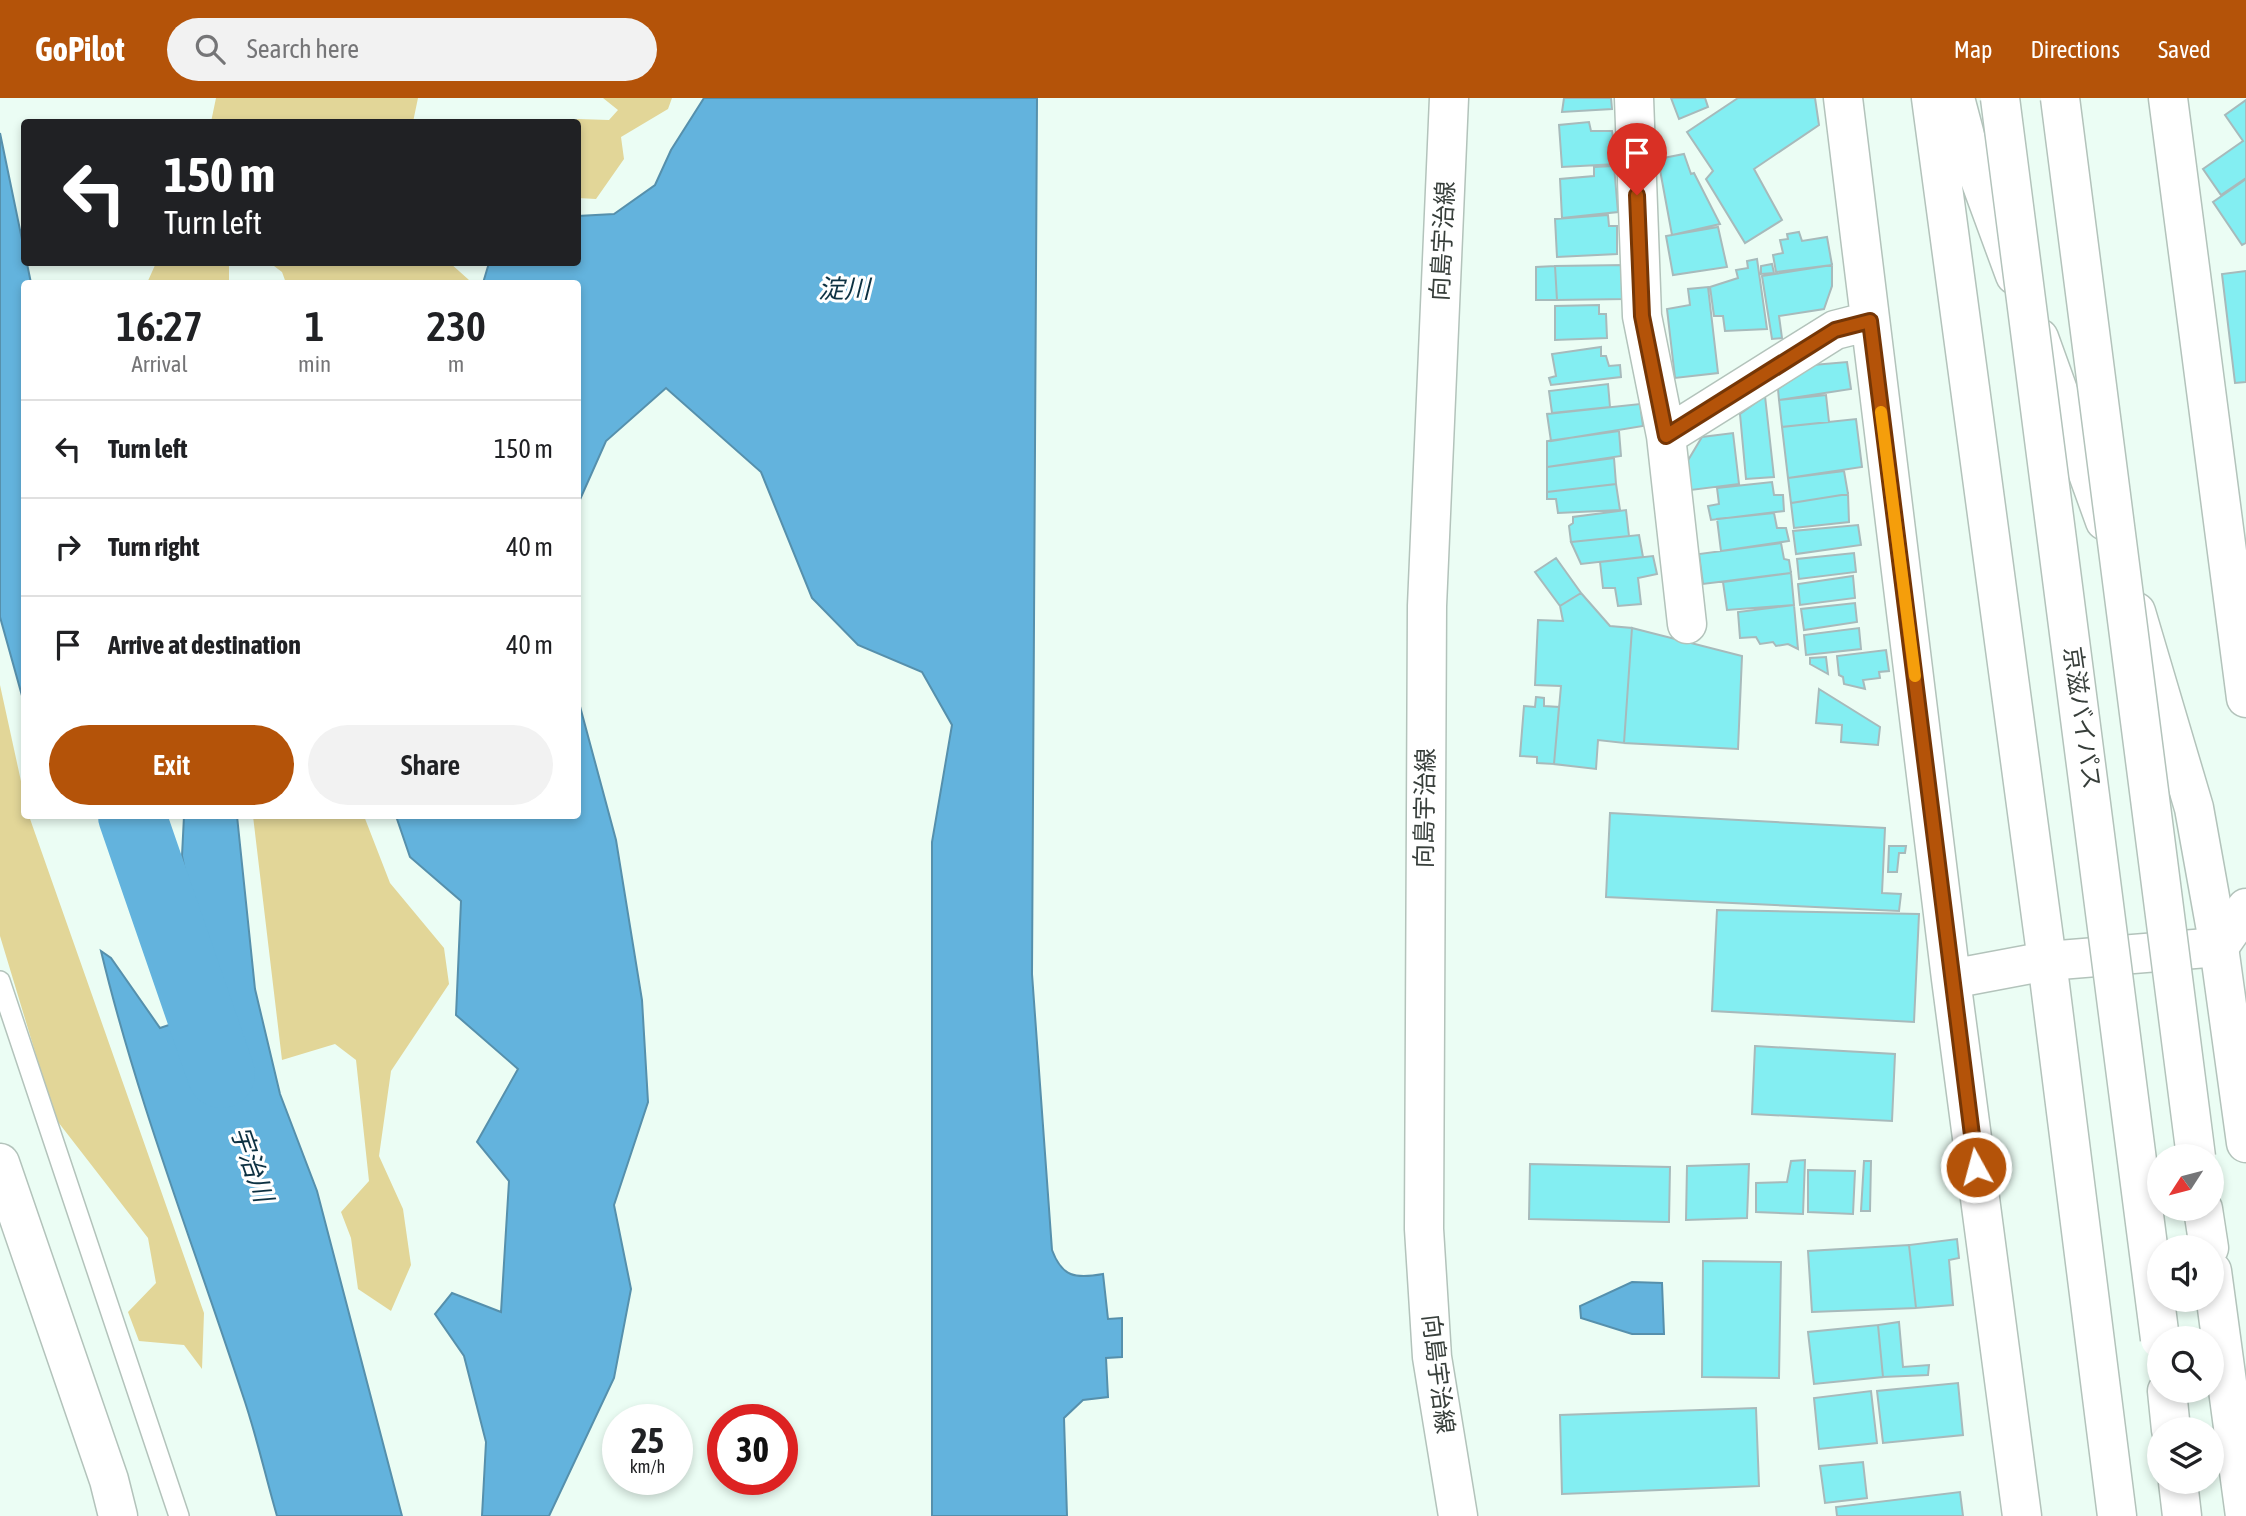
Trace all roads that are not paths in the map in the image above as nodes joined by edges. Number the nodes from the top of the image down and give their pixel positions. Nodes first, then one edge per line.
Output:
1 (1449, 98) edge
2 (1634, 98) edge
3 (1843, 98) edge
4 (1931, 98) edge
5 (1955, 98) edge
6 (2000, 98) edge
7 (2060, 98) edge
8 (2171, 99) edge
9 (1870, 321) junction
10 (1666, 436) junction
11 (1687, 624) dead end
12 (2246, 698) edge
13 (2246, 908) edge
14 (2219, 947) junction
15 (2047, 961) junction
16 (1952, 979) junction
17 (0, 981) edge
18 (2246, 1143) edge
19 (2194, 1144) edge
20 (0, 1163) edge
21 (2218, 1312) edge
22 (2158, 1326) edge
23 (2234, 1427) junction
24 (2246, 1484) edge
25 (2179, 1494) edge
26 (118, 1516) edge
27 (179, 1516) edge
28 (1458, 1516) edge
29 (2022, 1516) edge
30 (2117, 1516) edge
31 (2182, 1516) edge
32 (2245, 1516) edge

1 - 28 main road, 向島宇治線
2 - 10 main road
3 - 9 main road
4 - 15 main road
5 - 14 main road
6 - 22 main road, 京滋バイパス, bridge
7 - 19 main road, bridge
8 - 12 main road
9 - 10 main road
9 - 16 main road
10 - 11 main road
13 - 14 main road
14 - 15 main road
14 - 18 main road
15 - 16 main road
15 - 30 main road
16 - 29 main road
17 - 27 lane
20 - 26 main road
21 - 23 main road
23 - 24 main road
23 - 32 main road
25 - 31 main road

